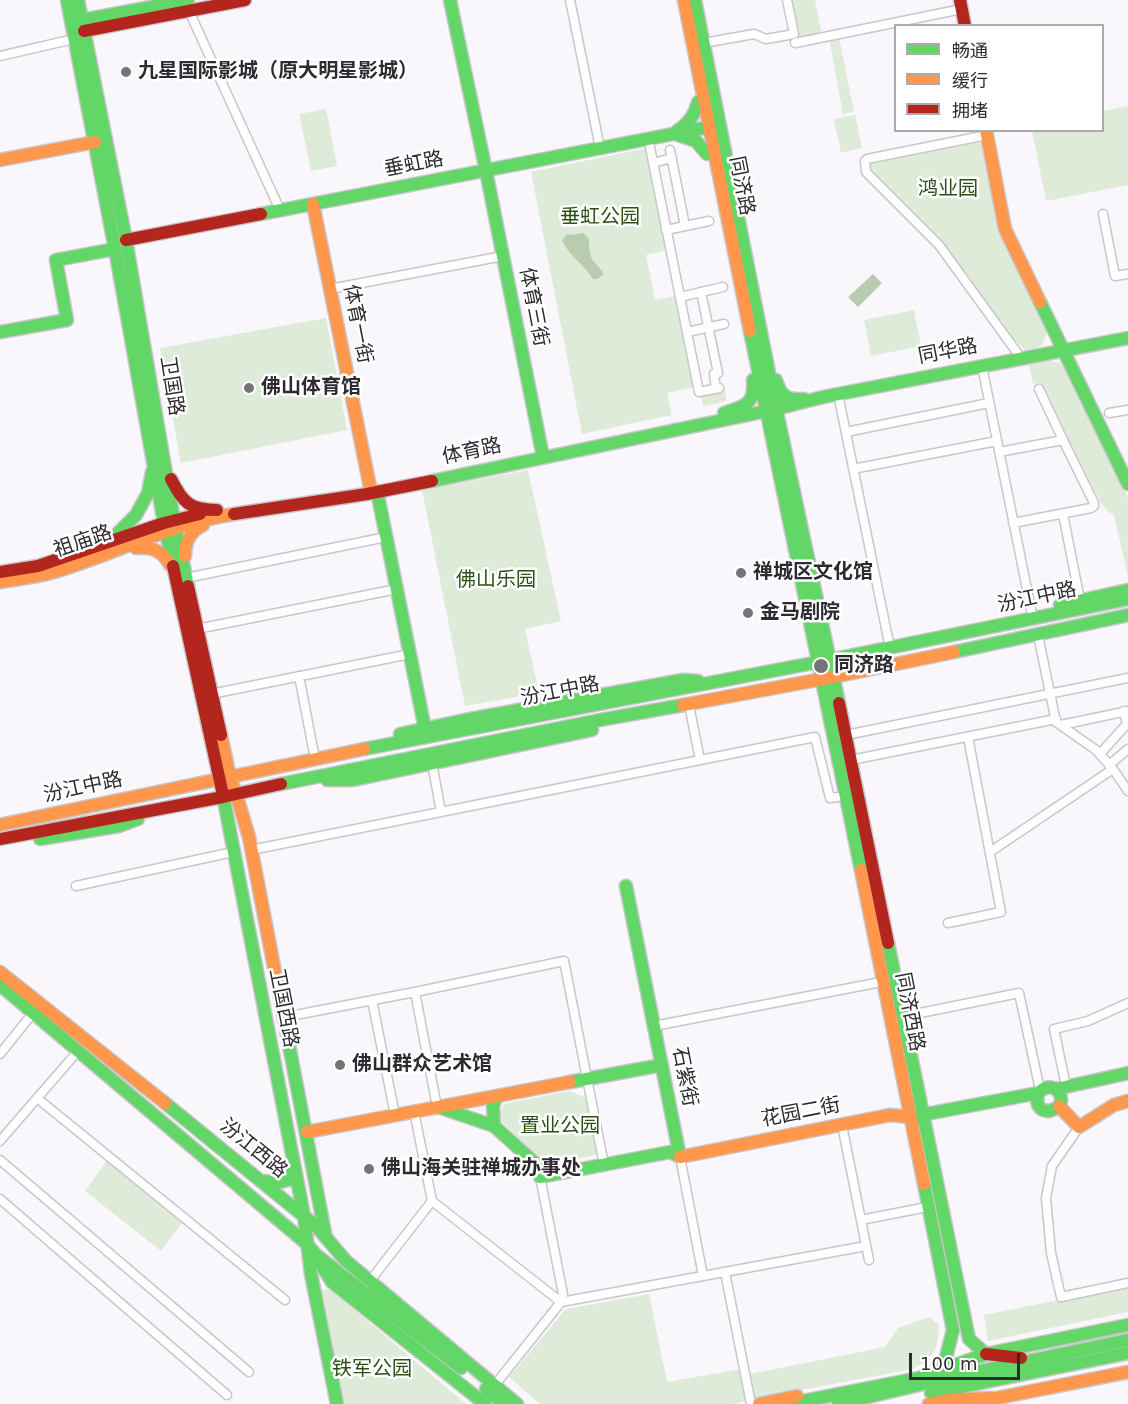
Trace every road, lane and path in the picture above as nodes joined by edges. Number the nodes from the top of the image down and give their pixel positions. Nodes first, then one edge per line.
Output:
1 (67, 0) edge
2 (78, 0) edge
3 (245, 0) edge
4 (450, 0) edge
5 (570, 0) edge
6 (678, 0) edge
7 (684, 0) edge
8 (695, 0) edge
9 (787, 0) edge
10 (186, 3) edge
11 (961, 5) edge
12 (965, 24) edge
13 (78, 30) junction
14 (709, 42) dead end
15 (795, 43) dead end
16 (0, 56) edge
17 (702, 107) junction
18 (709, 127) junction
19 (987, 133) edge
20 (671, 134) junction
21 (94, 142) junction
22 (650, 147) dead end
23 (600, 148) junction
24 (710, 148) junction
25 (0, 160) edge
26 (653, 162) junction
27 (486, 171) junction
28 (313, 204) junction
29 (280, 210) junction
30 (1103, 214) dead end
31 (709, 221) dead end
32 (685, 226) junction
33 (666, 230) junction
34 (126, 240) junction
35 (115, 249) junction
36 (503, 256) junction
37 (1128, 274) edge
38 (723, 287) dead end
39 (330, 289) junction
40 (701, 292) junction
41 (680, 297) junction
42 (724, 324) dead end
43 (708, 328) junction
44 (0, 332) edge
45 (687, 332) junction
46 (1128, 339) edge
47 (1065, 350) junction
48 (1021, 358) junction
49 (982, 366) junction
50 (774, 370) dead end
51 (756, 377) junction
52 (1039, 389) dead end
53 (838, 394) junction
54 (823, 397) junction
55 (793, 403) junction
56 (989, 403) junction
57 (771, 407) junction
58 (1128, 410) edge
59 (1110, 413) dead end
60 (724, 416) junction
61 (846, 432) junction
62 (777, 436) junction
63 (1063, 440) junction
64 (997, 441) junction
65 (791, 448) junction
66 (542, 452) junction
67 (999, 452) junction
68 (769, 453) junction
69 (158, 464) junction
70 (853, 469) junction
71 (1128, 484) edge
72 (374, 489) junction
73 (220, 512) junction
74 (1063, 514) junction
75 (1013, 523) junction
76 (170, 526) junction
77 (386, 537) junction
78 (107, 542) junction
79 (120, 550) junction
80 (0, 572) edge
81 (182, 577) junction
82 (0, 582) edge
83 (397, 590) junction
84 (1128, 590) edge
85 (1128, 599) edge
86 (806, 600) junction
87 (1080, 600) junction
88 (1128, 615) edge
89 (1032, 616) junction
90 (1128, 624) edge
91 (197, 629) junction
92 (822, 629) junction
93 (1039, 640) junction
94 (890, 648) junction
95 (410, 654) junction
96 (930, 656) junction
97 (824, 661) junction
98 (299, 676) junction
99 (828, 678) junction
100 (1128, 678) edge
101 (714, 682) junction
102 (211, 694) junction
103 (1051, 694) junction
104 (718, 698) junction
105 (690, 710) junction
106 (1126, 711) edge
107 (1058, 722) junction
108 (1128, 725) edge
109 (424, 729) junction
110 (846, 735) junction
111 (968, 737) junction
112 (1128, 749) edge
113 (339, 754) junction
114 (1100, 754) junction
115 (315, 759) junction
116 (700, 760) junction
117 (851, 760) junction
118 (432, 763) junction
119 (1111, 767) junction
120 (843, 777) junction
121 (225, 779) junction
122 (302, 780) junction
123 (1128, 791) edge
124 (236, 794) junction
125 (223, 797) junction
126 (838, 797) junction
127 (125, 799) junction
128 (179, 805) junction
129 (441, 812) junction
130 (0, 819) edge
131 (0, 825) edge
132 (0, 839) edge
133 (0, 846) edge
134 (251, 850) junction
135 (233, 852) junction
136 (990, 852) junction
137 (76, 886) dead end
138 (626, 886) dead end
139 (866, 897) junction
140 (863, 916) junction
141 (948, 923) dead end
142 (874, 936) junction
143 (0, 972) edge
144 (876, 983) junction
145 (0, 985) edge
146 (415, 992) junction
147 (372, 1000) junction
148 (1128, 1003) edge
149 (33, 1013) junction
150 (910, 1015) junction
151 (285, 1017) junction
152 (654, 1026) junction
153 (78, 1050) junction
154 (0, 1054) edge
155 (662, 1065) junction
156 (1128, 1073) edge
157 (588, 1079) junction
158 (1061, 1087) junction
159 (1039, 1092) junction
160 (497, 1096) junction
161 (37, 1098) junction
162 (472, 1101) junction
163 (1128, 1101) edge
164 (1059, 1106) junction
165 (437, 1107) junction
166 (414, 1111) junction
167 (395, 1115) junction
168 (927, 1115) junction
169 (907, 1117) junction
170 (470, 1118) junction
171 (842, 1125) junction
172 (494, 1126) junction
173 (1079, 1127) junction
174 (307, 1131) junction
175 (0, 1142) edge
176 (680, 1157) junction
177 (0, 1160) edge
178 (604, 1164) junction
179 (294, 1167) junction
180 (540, 1177) junction
181 (262, 1181) junction
182 (0, 1199) edge
183 (432, 1201) junction
184 (922, 1208) junction
185 (304, 1216) junction
186 (951, 1220) junction
187 (861, 1221) junction
188 (324, 1223) junction
189 (948, 1233) junction
190 (326, 1238) junction
191 (956, 1244) junction
192 (866, 1246) junction
193 (311, 1249) junction
194 (869, 1260) dead end
195 (725, 1272) junction
196 (703, 1276) junction
197 (369, 1277) junction
198 (1128, 1283) edge
199 (285, 1300) dead end
200 (561, 1302) junction
201 (402, 1322) junction
202 (1128, 1325) edge
203 (953, 1330) junction
204 (968, 1330) junction
205 (405, 1340) junction
206 (425, 1340) junction
207 (1128, 1340) edge
208 (1128, 1353) edge
209 (986, 1354) junction
210 (1036, 1359) junction
211 (469, 1369) junction
212 (943, 1369) junction
213 (249, 1372) dead end
214 (1128, 1372) edge
215 (998, 1379) junction
216 (498, 1381) junction
217 (881, 1385) junction
218 (862, 1394) junction
219 (227, 1395) dead end
220 (954, 1399) junction
221 (996, 1401) edge
222 (337, 1404) edge
223 (484, 1404) edge
224 (503, 1404) edge
225 (517, 1404) edge
226 (525, 1404) edge
227 (751, 1404) edge
228 (759, 1404) edge
229 (788, 1404) edge
230 (838, 1404) edge
231 (881, 1404) edge
232 (933, 1404) edge

1 - 13 main road, 卫国路
2 - 13 main road, 卫国路
3 - 10 main road
4 - 27 main road, 体育三街
5 - 23 street
6 - 17 main road
7 - 17 main road, 同济路
8 - 57 main road, 同济路
9 - 14 street
10 - 13 main road
10 - 29 street
11 - 12 main road
11 - 15 street
13 - 16 street
13 - 21 main road
13 - 34 main road, 卫国路
17 - 18 main road, 同济路
17 - 20 main road
18 - 20 main road, 垂虹路
18 - 24 main road, 同济路
19 - 47 main road
19 - 48 street
20 - 23 main road, 垂虹路
20 - 24 main road
21 - 25 main road
21 - 35 main road
22 - 26 street
23 - 27 main road, 垂虹路
24 - 51 main road, 同济路
26 - 32 street
26 - 33 street
27 - 28 main road, 垂虹路
27 - 36 main road, 体育三街
28 - 29 main road, 垂虹路
28 - 39 main road, 体育一街
29 - 34 main road, 垂虹路
30 - 37 street
31 - 32 street
32 - 33 street
33 - 41 street
34 - 69 main road, 卫国路
35 - 44 main road
35 - 69 main road
36 - 39 street
36 - 66 main road, 体育三街
38 - 40 street
39 - 72 main road, 体育一街
40 - 41 street
40 - 43 street
41 - 45 street
42 - 43 street
43 - 45 street
43 - 45 street
46 - 47 main road, 同华路
47 - 48 main road, 同华路
47 - 71 main road
48 - 49 main road, 同华路
49 - 53 main road, 同华路
49 - 56 street
50 - 55 main road
51 - 57 main road, 同济路
51 - 60 main road
52 - 63 street
53 - 54 main road, 同华路
53 - 61 street
54 - 55 main road, 同华路
54 - 65 main road
55 - 57 main road, 同华路
56 - 61 street
56 - 64 street
57 - 60 main road, 体育路
57 - 62 main road, 同济路
58 - 59 street
60 - 66 main road, 体育路
60 - 68 main road
60 - 72 main road, 体育路
61 - 70 street
62 - 65 main road
62 - 68 main road
62 - 86 main road, 同济路
62 - 92 main road, 同济路
63 - 67 street
63 - 74 street
64 - 67 street
64 - 70 street
65 - 92 main road
66 - 72 main road, 体育路
67 - 75 street
68 - 86 main road
69 - 73 main road
69 - 76 main road
69 - 78 main road
70 - 94 street
72 - 73 main road, 体育路
72 - 77 main road, 体育一街
73 - 76 main road, 体育路
73 - 81 main road
74 - 75 street
74 - 87 street
75 - 89 street
76 - 78 main road, 祖庙路
76 - 79 main road, 祖庙路
76 - 81 main road
77 - 81 street
77 - 83 main road, 体育一街
78 - 80 main road, 祖庙路
79 - 81 main road
79 - 82 main road, 祖庙路
81 - 91 main road
81 - 121 main road
83 - 91 street
83 - 95 main road, 体育一街
84 - 87 main road
85 - 89 main road, 汾江中路
86 - 97 main road, 同济路
87 - 89 main road
88 - 96 main road, 汾江中路
89 - 94 main road, 汾江中路
90 - 93 main road
91 - 102 main road
92 - 97 main road, 同济路
93 - 96 main road
93 - 103 street
94 - 97 main road, 汾江中路
95 - 98 street
95 - 109 main road, 体育一街
96 - 99 main road, 汾江中路
97 - 99 main road, 同济西路
97 - 101 main road, 汾江中路
98 - 102 street
98 - 115 street
99 - 104 main road, 汾江中路
99 - 110 main road, 同济西路
99 - 120 main road, 同济西路
100 - 103 street
101 - 109 main road
101 - 113 main road, 汾江中路
102 - 121 main road
103 - 107 street
103 - 110 street
104 - 105 main road
104 - 122 main road, 汾江中路
105 - 116 street
105 - 118 main road
106 - 107 street
106 - 108 street
107 - 111 street
107 - 114 street
108 - 114 street
109 - 113 main road
110 - 117 main road, 同济西路
111 - 117 street
111 - 136 street
112 - 119 street
113 - 115 main road, 汾江中路
114 - 119 street
115 - 121 main road, 汾江中路
116 - 126 street
116 - 129 street
117 - 150 main road
117 - 168 main road, 同济西路
118 - 122 main road
118 - 129 street
119 - 123 street
119 - 136 street
120 - 126 main road
120 - 139 main road, 同济西路
121 - 124 main road, 卫国西路
121 - 125 main road, 卫国西路
121 - 127 main road, 汾江中路
122 - 124 main road, 汾江中路
124 - 125 main road, 汾江中路
124 - 134 main road, 卫国西路
125 - 128 main road, 汾江中路
125 - 135 main road, 卫国西路
126 - 140 main road
127 - 130 main road
127 - 131 main road, 汾江中路
128 - 132 main road, 汾江中路
128 - 133 main road
129 - 134 street
134 - 151 main road, 卫国西路
135 - 137 street
135 - 179 main road, 卫国西路
136 - 141 street
138 - 152 main road, 石紫街
139 - 140 main road
139 - 142 main road, 同济西路
140 - 142 main road
140 - 144 main road
142 - 169 main road, 同济西路
143 - 181 main road, 汾江西路
144 - 152 street
144 - 169 main road
145 - 149 main road, 汾江西路
146 - 147 street
146 - 157 street
146 - 165 street
147 - 151 street
147 - 167 street
148 - 158 street
149 - 153 main road, 汾江西路
149 - 154 street
150 - 159 street
150 - 168 main road
151 - 174 main road, 卫国西路
152 - 155 main road, 石紫街
153 - 161 street
153 - 193 main road, 汾江西路
155 - 157 main road
155 - 176 main road, 石紫街
156 - 158 main road
157 - 160 main road
157 - 178 street
158 - 159 main road
158 - 164 main road
159 - 164 main road
159 - 168 main road, 花园二街
160 - 162 main road
160 - 172 main road
161 - 175 street
161 - 199 street
162 - 165 main road
162 - 170 main road
163 - 173 main road
164 - 173 main road
165 - 166 main road
165 - 170 main road
166 - 167 main road
166 - 183 street
167 - 174 main road
168 - 169 main road, 花园二街
168 - 186 main road
168 - 189 main road, 同济西路
169 - 171 main road, 花园二街
169 - 184 main road
169 - 203 main road, 同济西路
170 - 172 main road
171 - 176 main road, 花园二街
171 - 187 street
172 - 180 main road
173 - 198 street
174 - 188 main road, 卫国西路
176 - 178 main road, 花园二街
176 - 196 street, 石紫街
177 - 213 street
178 - 180 main road, 花园二街
179 - 181 main road
179 - 185 main road, 卫国西路
180 - 200 street
181 - 185 main road, 汾江西路
182 - 219 street
183 - 197 street
183 - 200 street
184 - 187 street
184 - 203 main road
185 - 190 main road, 汾江西路
185 - 193 main road, 卫国西路
186 - 189 main road
186 - 191 main road
187 - 192 street
188 - 190 main road, 卫国西路
188 - 197 main road
189 - 191 main road
189 - 204 main road, 同济西路
190 - 193 main road
190 - 197 main road, 汾江西路
191 - 204 main road
192 - 194 street
192 - 195 street
193 - 201 main road, 汾江西路
193 - 205 main road
193 - 222 main road, 卫国西路
195 - 196 street
195 - 227 street
196 - 200 street
197 - 211 main road, 汾江西路
197 - 216 main road
200 - 216 street
201 - 205 main road
201 - 206 main road, 汾江西路
202 - 209 main road
203 - 212 main road, 同济西路
204 - 209 main road, 同济西路
205 - 206 main road
205 - 223 main road
206 - 211 main road, 汾江西路
207 - 210 main road
208 - 215 main road
209 - 210 main road
209 - 212 main road
210 - 218 main road
211 - 224 main road
211 - 225 main road
212 - 217 main road
214 - 221 main road
215 - 220 main road
215 - 231 main road
216 - 226 main road
217 - 218 main road
217 - 228 main road
218 - 229 main road
218 - 230 main road
220 - 221 main road
220 - 232 main road

